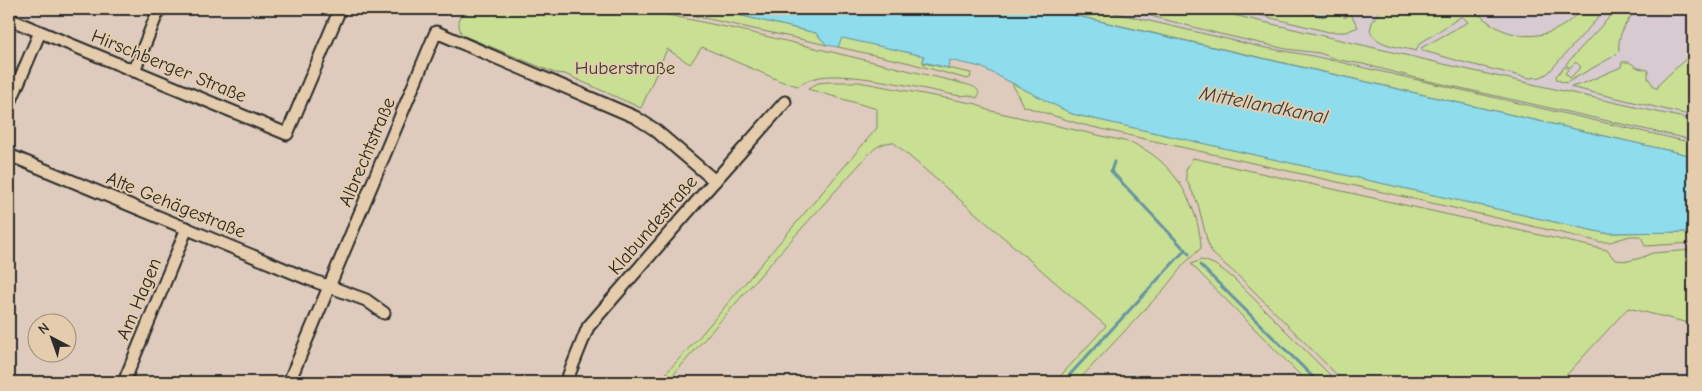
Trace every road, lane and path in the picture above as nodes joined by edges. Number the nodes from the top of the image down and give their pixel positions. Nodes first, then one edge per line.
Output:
1 (159, 9) edge
2 (340, 9) edge
3 (9, 19) edge
4 (40, 32) junction
5 (134, 71) junction
6 (785, 102) dead end
7 (9, 105) edge
8 (9, 155) edge
9 (715, 181) junction
10 (187, 228) junction
11 (329, 286) junction
12 (384, 313) dead end
13 (124, 382) edge
14 (289, 382) edge
15 (566, 382) edge

1 - 5 street
2 - 5 street, Hirschberger Straße
3 - 4 street, Hirschberger Straße
4 - 5 street, Hirschberger Straße
4 - 7 street
6 - 9 street, Klabundestraße
8 - 10 street, Alte Gehägestraße
9 - 11 street, Albrechtstraße
9 - 15 street, Klabundestraße
10 - 11 street, Alte Gehägestraße
10 - 13 street, Am Hagen
11 - 12 street
11 - 14 street, Albrechtstraße

